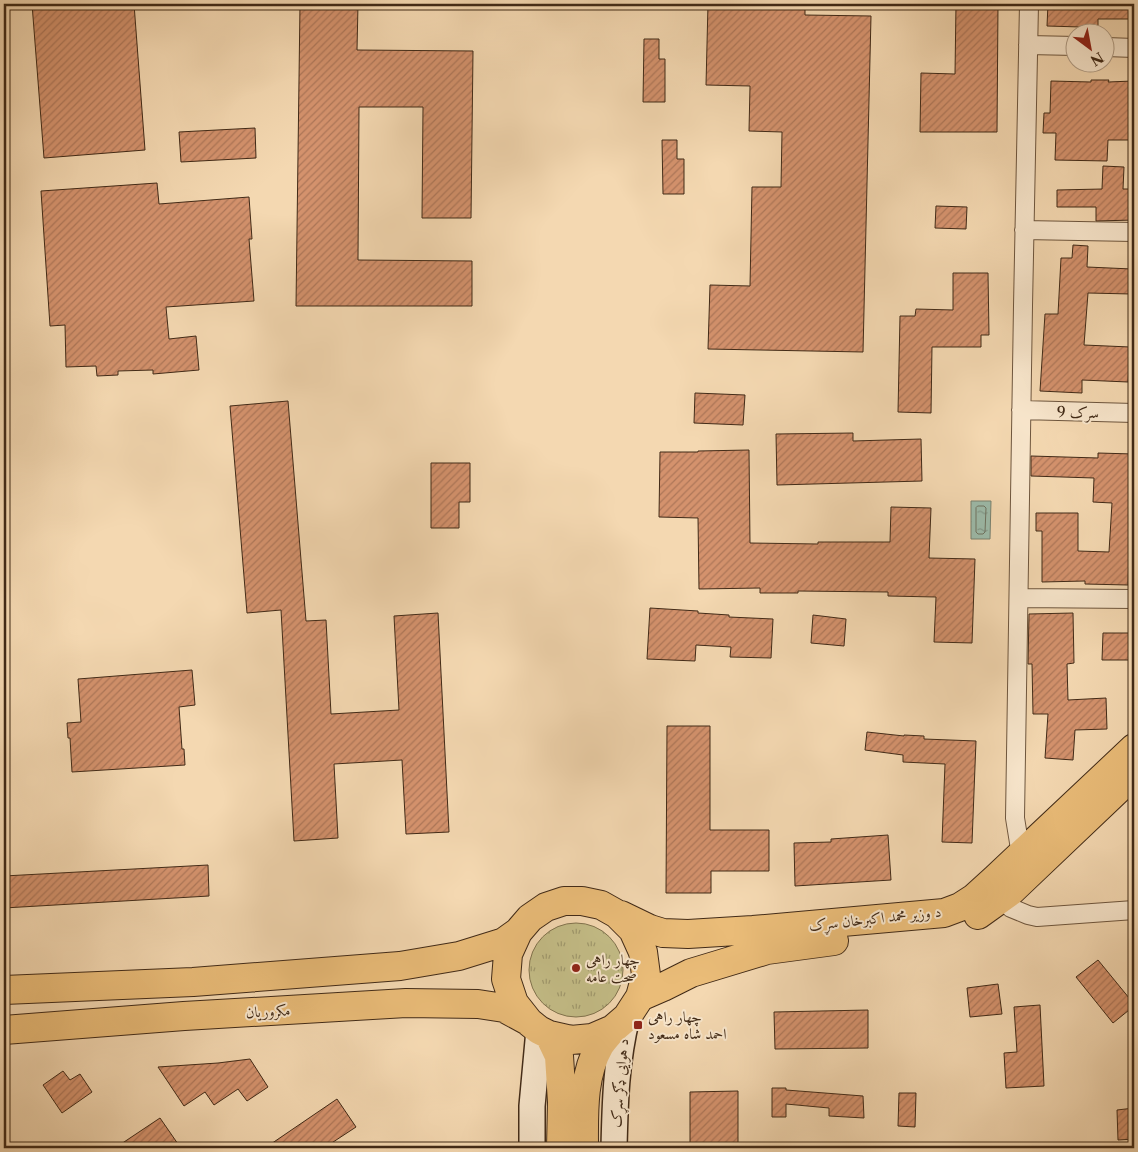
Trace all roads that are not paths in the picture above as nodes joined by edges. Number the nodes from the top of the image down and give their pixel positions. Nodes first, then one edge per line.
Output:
1 (1029, 4) edge
2 (1028, 45) junction
3 (1066, 46) edge
4 (1116, 47) edge
5 (1134, 48) edge
6 (1024, 230) junction
7 (1134, 232) edge
8 (1021, 410) junction
9 (1134, 413) edge
10 (1019, 598) junction
11 (1134, 599) edge
12 (1134, 748) edge
13 (1134, 774) edge
14 (1021, 855) junction
15 (996, 891) junction
16 (1134, 910) edge
17 (617, 914) junction
18 (518, 932) junction
19 (4, 990) edge
20 (627, 1015) junction
21 (539, 1029) junction
22 (4, 1030) edge
23 (532, 1148) edge
24 (561, 1148) edge
25 (584, 1148) edge
26 (614, 1148) edge

1 - 2 street
2 - 3 street
2 - 6 street
4 - 5 street
6 - 7 street
6 - 8 street
8 - 9 street, سرک 9
8 - 10 street
10 - 11 street
10 - 14 street
12 - 14 main road, د وزیر محمد اکبرخان سړک
13 - 15 main road, د وزیر محمد اکبرخان سړک
14 - 15 main road, د وزیر محمد اکبرخان سړک
15 - 16 street
15 - 17 main road, د وزیر محمد اکبرخان سړک
15 - 20 main road, د وزیر محمد اکبرخان سړک
17 - 18 main road
17 - 20 main road
18 - 19 main road
18 - 21 main road
20 - 21 main road
20 - 25 main road
20 - 26 main road, د هوایی ډګر سړک
21 - 22 main road, مکروریان
21 - 23 main road
21 - 24 main road

